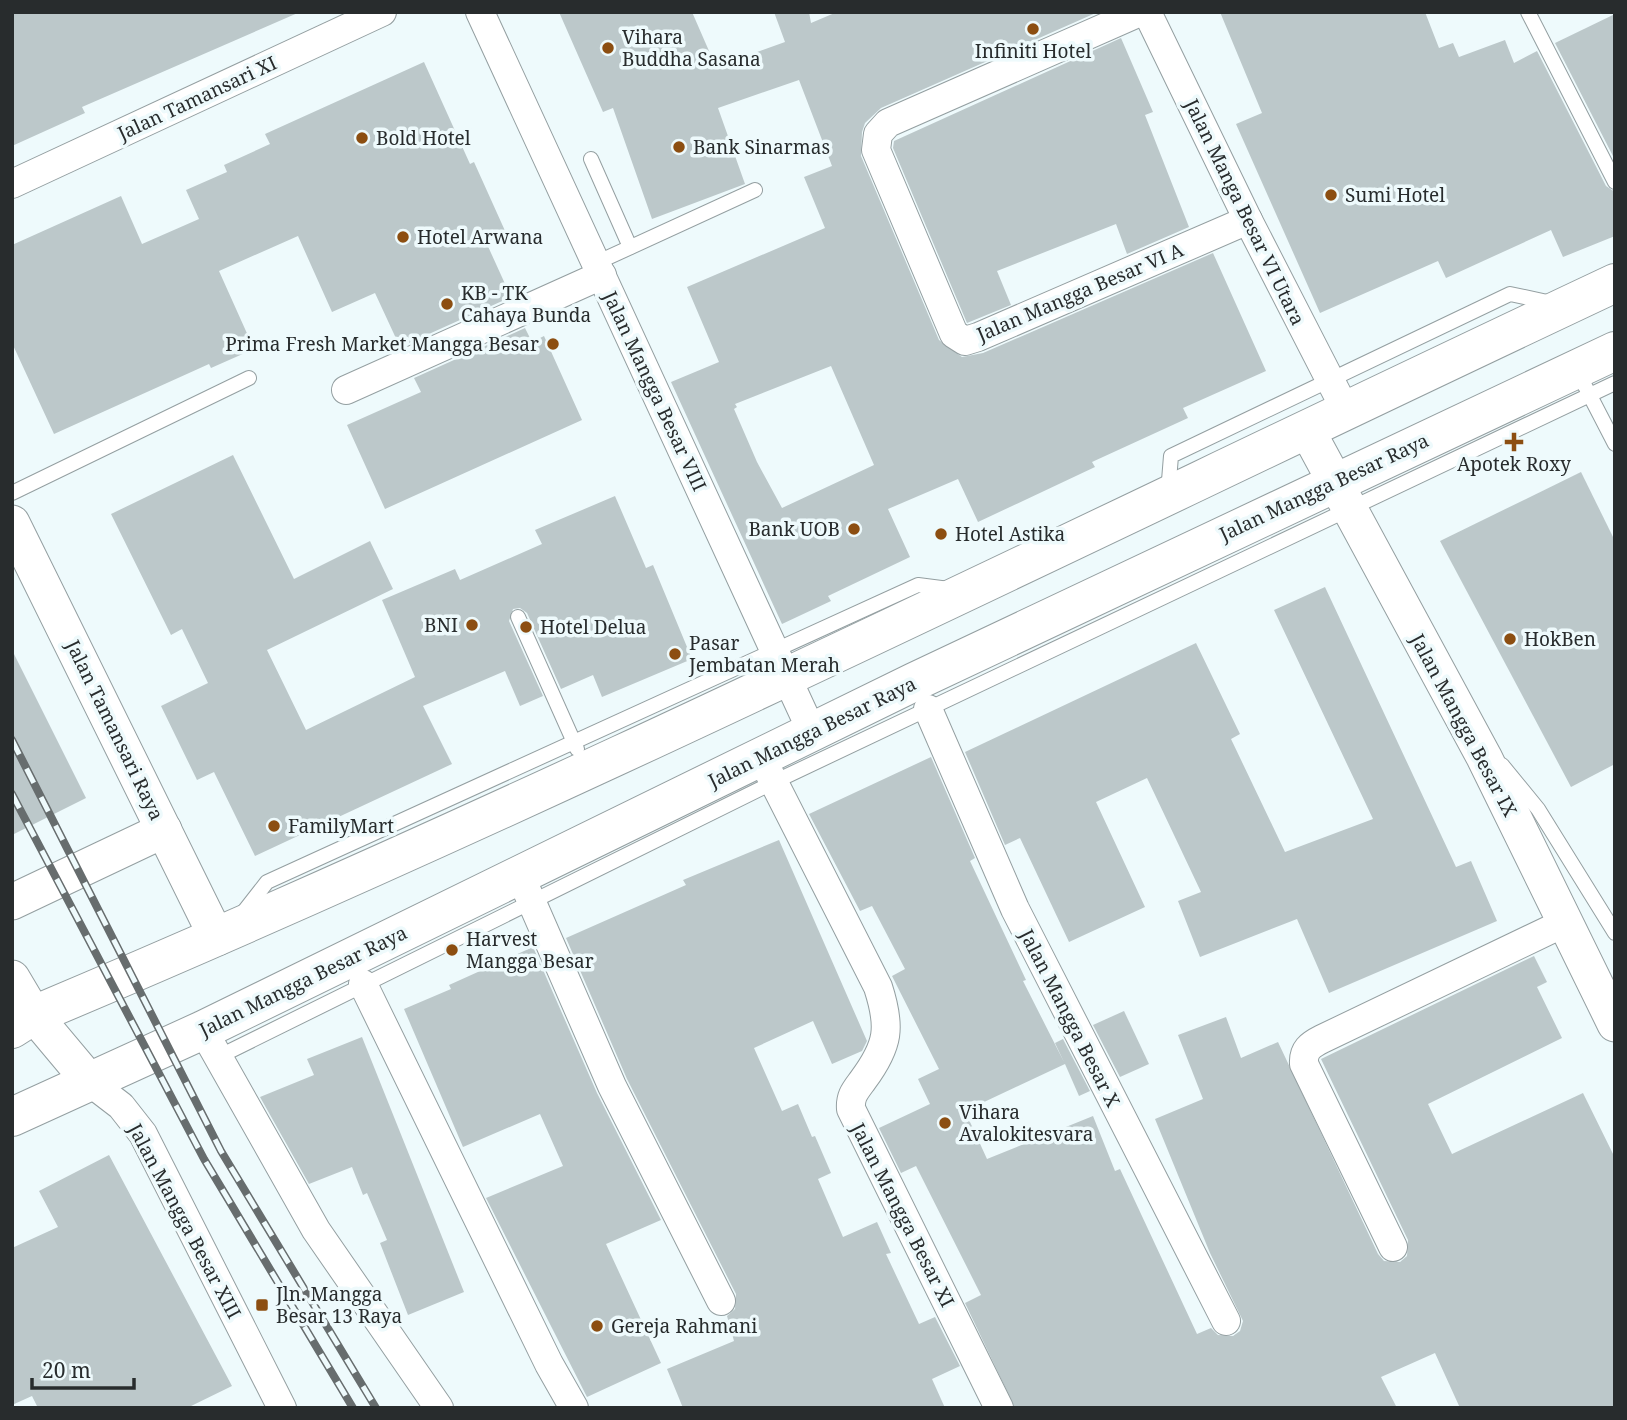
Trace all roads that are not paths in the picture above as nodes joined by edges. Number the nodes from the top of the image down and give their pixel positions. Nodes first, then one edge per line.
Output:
1 (382, 12) edge
2 (481, 12) edge
3 (1140, 12) edge
4 (1147, 12) edge
5 (1528, 12) edge
6 (590, 159) dead end
7 (1615, 182) edge
8 (12, 184) edge
9 (755, 190) dead end
10 (1248, 220) junction
11 (631, 247) junction
12 (599, 269) junction
13 (1615, 284) edge
14 (1615, 351) edge
15 (249, 378) dead end
16 (1583, 382) junction
17 (1615, 383) edge
18 (346, 390) dead end
19 (1337, 395) junction
20 (1307, 430) junction
21 (1615, 444) edge
22 (12, 493) edge
23 (1167, 494) junction
24 (1341, 496) junction
25 (12, 523) edge
26 (518, 617) dead end
27 (1044, 637) junction
28 (781, 664) junction
29 (928, 709) junction
30 (812, 732) junction
31 (580, 756) junction
32 (1484, 757) junction
33 (768, 770) junction
34 (164, 830) junction
35 (527, 889) junction
36 (12, 902) edge
37 (1564, 923) junction
38 (1615, 933) edge
39 (223, 935) junction
40 (12, 978) edge
41 (363, 984) junction
42 (23, 1022) edge
43 (1615, 1024) edge
44 (211, 1043) junction
45 (91, 1083) junction
46 (12, 1117) edge
47 (1393, 1247) dead end
48 (721, 1301) dead end
49 (1226, 1321) dead end
50 (282, 1408) edge
51 (439, 1408) edge
52 (574, 1408) edge
53 (999, 1408) edge

1 - 8 street, Jalan Tamansari XI
2 - 12 street, Jalan Mangga Besar VIII
3 - 10 street, Jalan Mangga Besar VI A
4 - 10 street, Jalan Manga Besar VI Utara
5 - 7 lane
6 - 11 lane
9 - 11 lane
10 - 19 street, Jalan Manga Besar VI Utara
11 - 12 lane
12 - 18 street
12 - 28 street, Jalan Mangga Besar VIII
13 - 19 main road
14 - 16 main road, Jalan Mangga Besar Raya
15 - 22 lane
16 - 17 lane
16 - 21 lane
16 - 24 main road, Jalan Mangga Besar Raya
19 - 20 main road
19 - 23 lane
20 - 23 main road
20 - 24 street, Jalan Mangga Besar IX
23 - 28 main road
24 - 27 main road, Jalan Mangga Besar Raya
24 - 32 street, Jalan Mangga Besar IX
25 - 34 street, Jalan Tamansari Raya
26 - 31 lane
27 - 29 lane
27 - 30 main road, Jalan Mangga Besar Raya
28 - 30 street, Jalan Mangga Besar VIII
28 - 31 main road
29 - 33 lane
29 - 49 street, Jalan Mangga Besar X
30 - 33 main road, Jalan Mangga Besar Raya
31 - 39 main road
32 - 37 street, Jalan Mangga Besar IX
32 - 38 lane
33 - 35 main road, Jalan Mangga Besar Raya
33 - 53 street, Jalan Mangga Besar XI
34 - 36 street
34 - 39 street, Jalan Tamansari Raya
35 - 41 lane
35 - 44 main road, Jalan Mangga Besar Raya
35 - 48 street
37 - 43 street, Jalan Mangga Besar IX
37 - 47 street
39 - 42 main road
40 - 42 street
41 - 44 lane
41 - 52 street
42 - 45 street
44 - 45 main road, Jalan Mangga Besar Raya
44 - 51 street
45 - 46 main road, Jalan Mangga Besar Raya
45 - 50 street, Jalan Mangga Besar XIII

